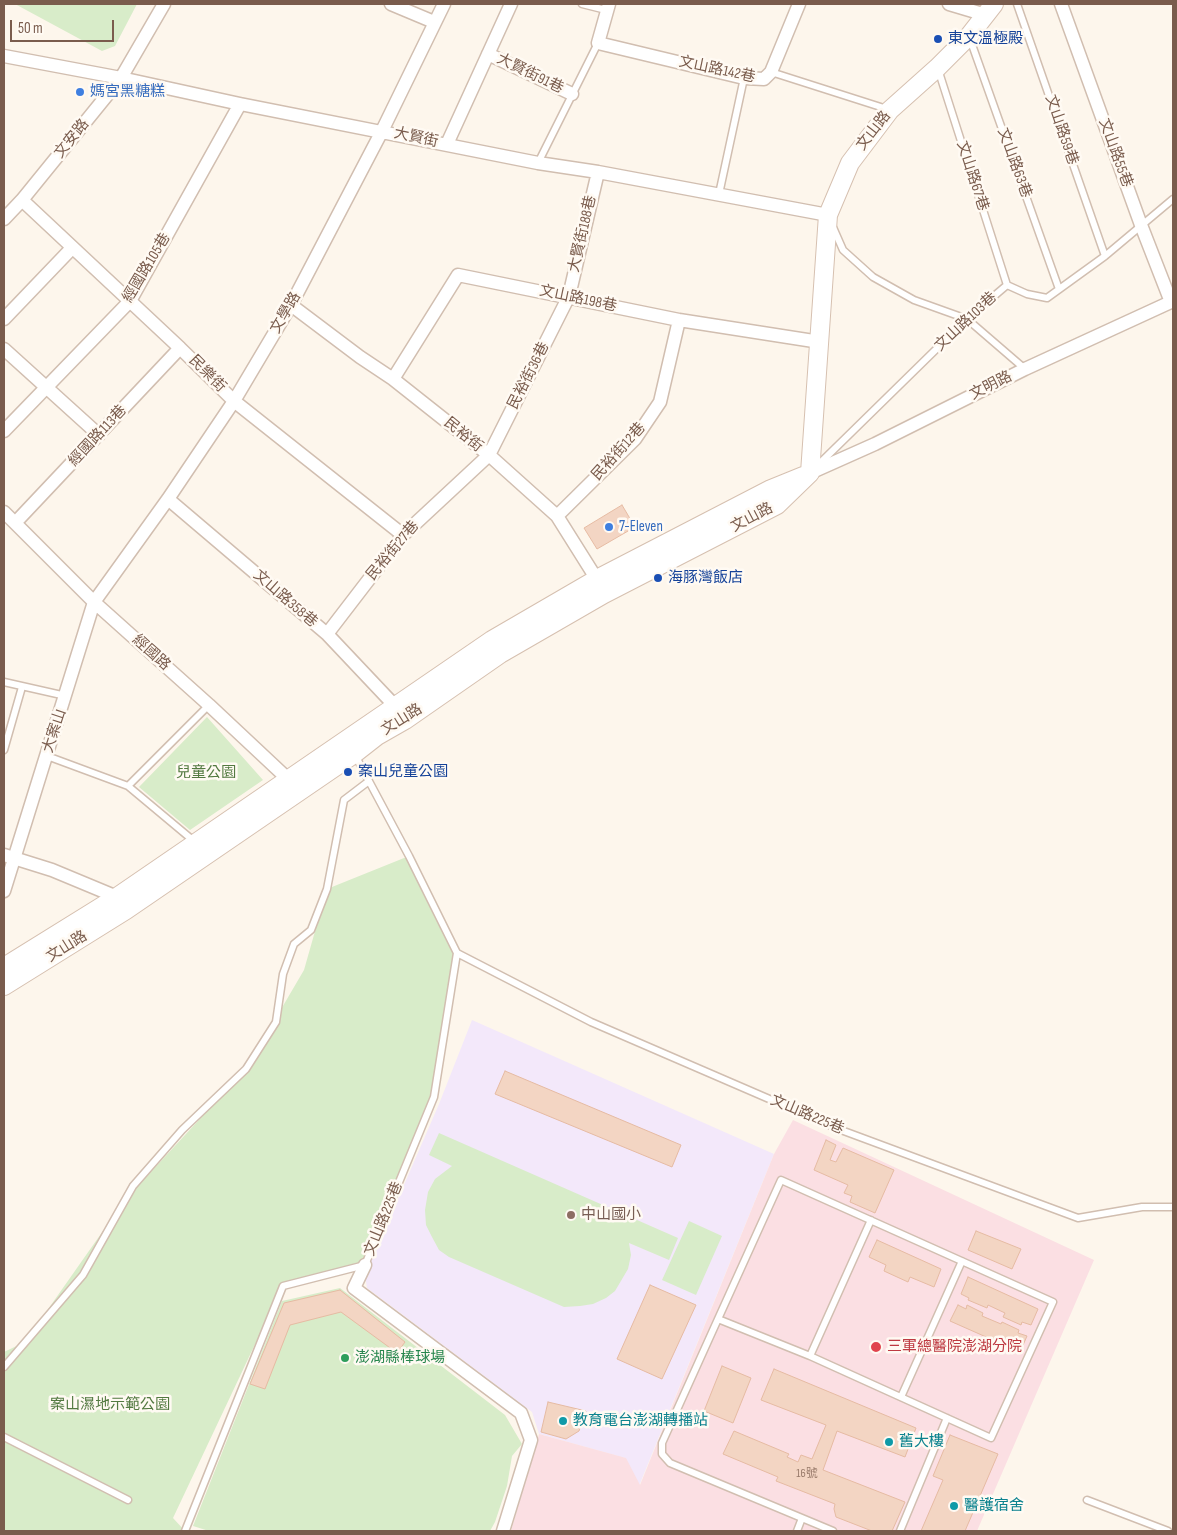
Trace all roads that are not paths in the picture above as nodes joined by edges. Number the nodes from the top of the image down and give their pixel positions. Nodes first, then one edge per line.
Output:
1 (164, 4) edge
2 (391, 4) edge
3 (444, 4) edge
4 (511, 4) edge
5 (582, 4) edge
6 (799, 4) edge
7 (949, 4) edge
8 (1017, 4) edge
9 (1061, 4) edge
10 (607, 7) edge
11 (990, 9) edge
12 (434, 22) junction
13 (969, 36) junction
14 (598, 42) junction
15 (488, 54) junction
16 (4, 56) edge
17 (937, 68) junction
18 (772, 72) junction
19 (122, 78) junction
20 (744, 78) junction
21 (572, 94) junction
22 (240, 104) junction
23 (890, 110) junction
24 (382, 131) junction
25 (447, 144) junction
26 (538, 163) junction
27 (598, 172) junction
28 (719, 194) junction
29 (1173, 199) edge
30 (22, 200) junction
31 (828, 215) junction
32 (4, 219) edge
33 (1141, 225) junction
34 (72, 248) junction
35 (1105, 256) junction
36 (1007, 285) junction
37 (1059, 289) junction
38 (569, 296) junction
39 (130, 301) junction
40 (1172, 301) edge
41 (291, 305) junction
42 (4, 319) edge
43 (967, 319) junction
44 (679, 320) junction
45 (820, 342) junction
46 (180, 348) junction
47 (4, 349) edge
48 (1025, 369) junction
49 (393, 379) junction
50 (47, 388) junction
51 (234, 401) junction
52 (4, 431) edge
53 (99, 435) junction
54 (489, 455) junction
55 (810, 473) junction
56 (168, 499) junction
57 (4, 512) edge
58 (557, 516) junction
59 (15, 523) junction
60 (403, 535) junction
61 (601, 586) junction
62 (94, 602) junction
63 (326, 634) junction
64 (4, 682) edge
65 (22, 687) junction
66 (66, 696) junction
67 (209, 705) junction
68 (396, 706) junction
69 (4, 750) edge
70 (354, 754) junction
71 (47, 756) junction
72 (369, 781) junction
73 (128, 786) junction
74 (294, 786) junction
75 (196, 843) junction
76 (9, 857) edge
77 (4, 891) edge
78 (121, 904) junction
79 (457, 953) junction
80 (4, 967) edge
81 (4, 986) edge
82 (1173, 1206) edge
83 (871, 1220) junction
84 (962, 1261) junction
85 (365, 1265) junction
86 (718, 1319) junction
87 (810, 1356) junction
88 (4, 1367) edge
89 (901, 1397) junction
90 (947, 1418) junction
91 (4, 1437) edge
92 (128, 1500) dead end
93 (1087, 1500) dead end
94 (802, 1518) junction
95 (185, 1531) edge
96 (503, 1531) edge
97 (797, 1531) edge
98 (833, 1531) edge
99 (900, 1531) edge
100 (1168, 1531) edge

1 - 19 street, 文安路
2 - 12 street
3 - 12 street, 文學路
4 - 15 street
5 - 10 lane
6 - 18 street
7 - 11 street
8 - 35 lane, 文山路59巷
9 - 33 street, 文山路55巷
10 - 14 street
11 - 13 main road, 文山路
12 - 24 street, 文學路
13 - 17 main road, 文山路
13 - 37 lane, 文山路63巷
14 - 20 street, 文山路142巷
14 - 21 lane
15 - 21 street, 大賢街91巷
15 - 25 street
16 - 19 street, 大賢街
17 - 23 main road, 文山路
17 - 36 lane, 文山路67巷
18 - 20 street, 文山路142巷
18 - 23 lane, 文山路142巷
19 - 22 street, 大賢街
19 - 30 street, 文安路
20 - 28 lane
21 - 26 lane
22 - 24 street, 大賢街
22 - 39 street, 經國路105巷
23 - 31 main road, 文山路
24 - 25 street, 大賢街
24 - 41 street, 文學路
25 - 26 street, 大賢街
26 - 27 street, 大賢街
27 - 28 street, 大賢街
27 - 38 street, 大賢街188巷
28 - 31 street, 大賢街
29 - 33 lane, 文山路103巷
30 - 32 street, 文安路
30 - 34 street, 民樂街
31 - 43 lane
31 - 45 main road, 文山路
33 - 35 lane, 文山路103巷
33 - 40 street, 文山路55巷
34 - 39 street, 民樂街
34 - 42 street
35 - 37 lane, 文山路103巷
36 - 37 lane, 文山路103巷
36 - 43 lane, 文山路103巷
38 - 44 street, 文山路198巷
38 - 49 street, 文山路198巷
38 - 54 street, 民裕街36巷
39 - 46 street, 民樂街
39 - 50 street, 經國路105巷
40 - 48 street, 文明路
41 - 49 street, 民裕街
41 - 51 street, 文學路
43 - 48 lane
43 - 55 lane, 文山路103巷
44 - 45 street, 文山路198巷
44 - 58 street, 民裕街12巷
45 - 55 main road, 文山路
46 - 51 street, 民樂街
46 - 53 street, 經國路113巷
47 - 50 street
48 - 55 street, 文明路
49 - 54 street, 民裕街
50 - 52 street, 經國路105巷
50 - 53 street
51 - 56 street, 文學路
51 - 60 street, 民樂街
53 - 59 street, 經國路113巷
54 - 58 street, 民裕街
54 - 60 street, 民裕街27巷
55 - 61 main road, 文山路
56 - 62 street, 文學路
56 - 63 street, 文山路358巷
57 - 59 street, 經國路
58 - 61 street, 民裕街
59 - 62 street, 經國路
60 - 63 street, 民裕街27巷
61 - 68 main road, 文山路
61 - 70 main road, 文山路
62 - 66 street, 大案山
62 - 67 street, 經國路
63 - 68 street, 文山路358巷
64 - 65 lane
65 - 66 lane
65 - 69 lane
66 - 71 street, 大案山
67 - 73 lane
67 - 74 street, 經國路
68 - 74 main road, 文山路
70 - 72 lane
70 - 74 main road, 文山路
71 - 73 lane
71 - 76 street, 大案山
72 - 79 lane
72 - 88 lane
73 - 75 lane
74 - 75 main road, 文山路
74 - 78 main road, 文山路
75 - 78 main road, 文山路
76 - 77 street, 大案山
76 - 78 street
78 - 80 main road, 文山路
78 - 81 main road, 文山路
79 - 82 lane, 文山路225巷
79 - 85 lane, 文山路225巷
83 - 84 lane
83 - 86 lane
83 - 87 lane
84 - 89 lane
84 - 90 lane
85 - 95 lane, 文山路225巷
85 - 96 street
86 - 87 lane
86 - 94 lane
87 - 89 lane
89 - 90 lane
90 - 99 lane
91 - 92 lane
93 - 100 lane
94 - 97 lane
94 - 98 lane

